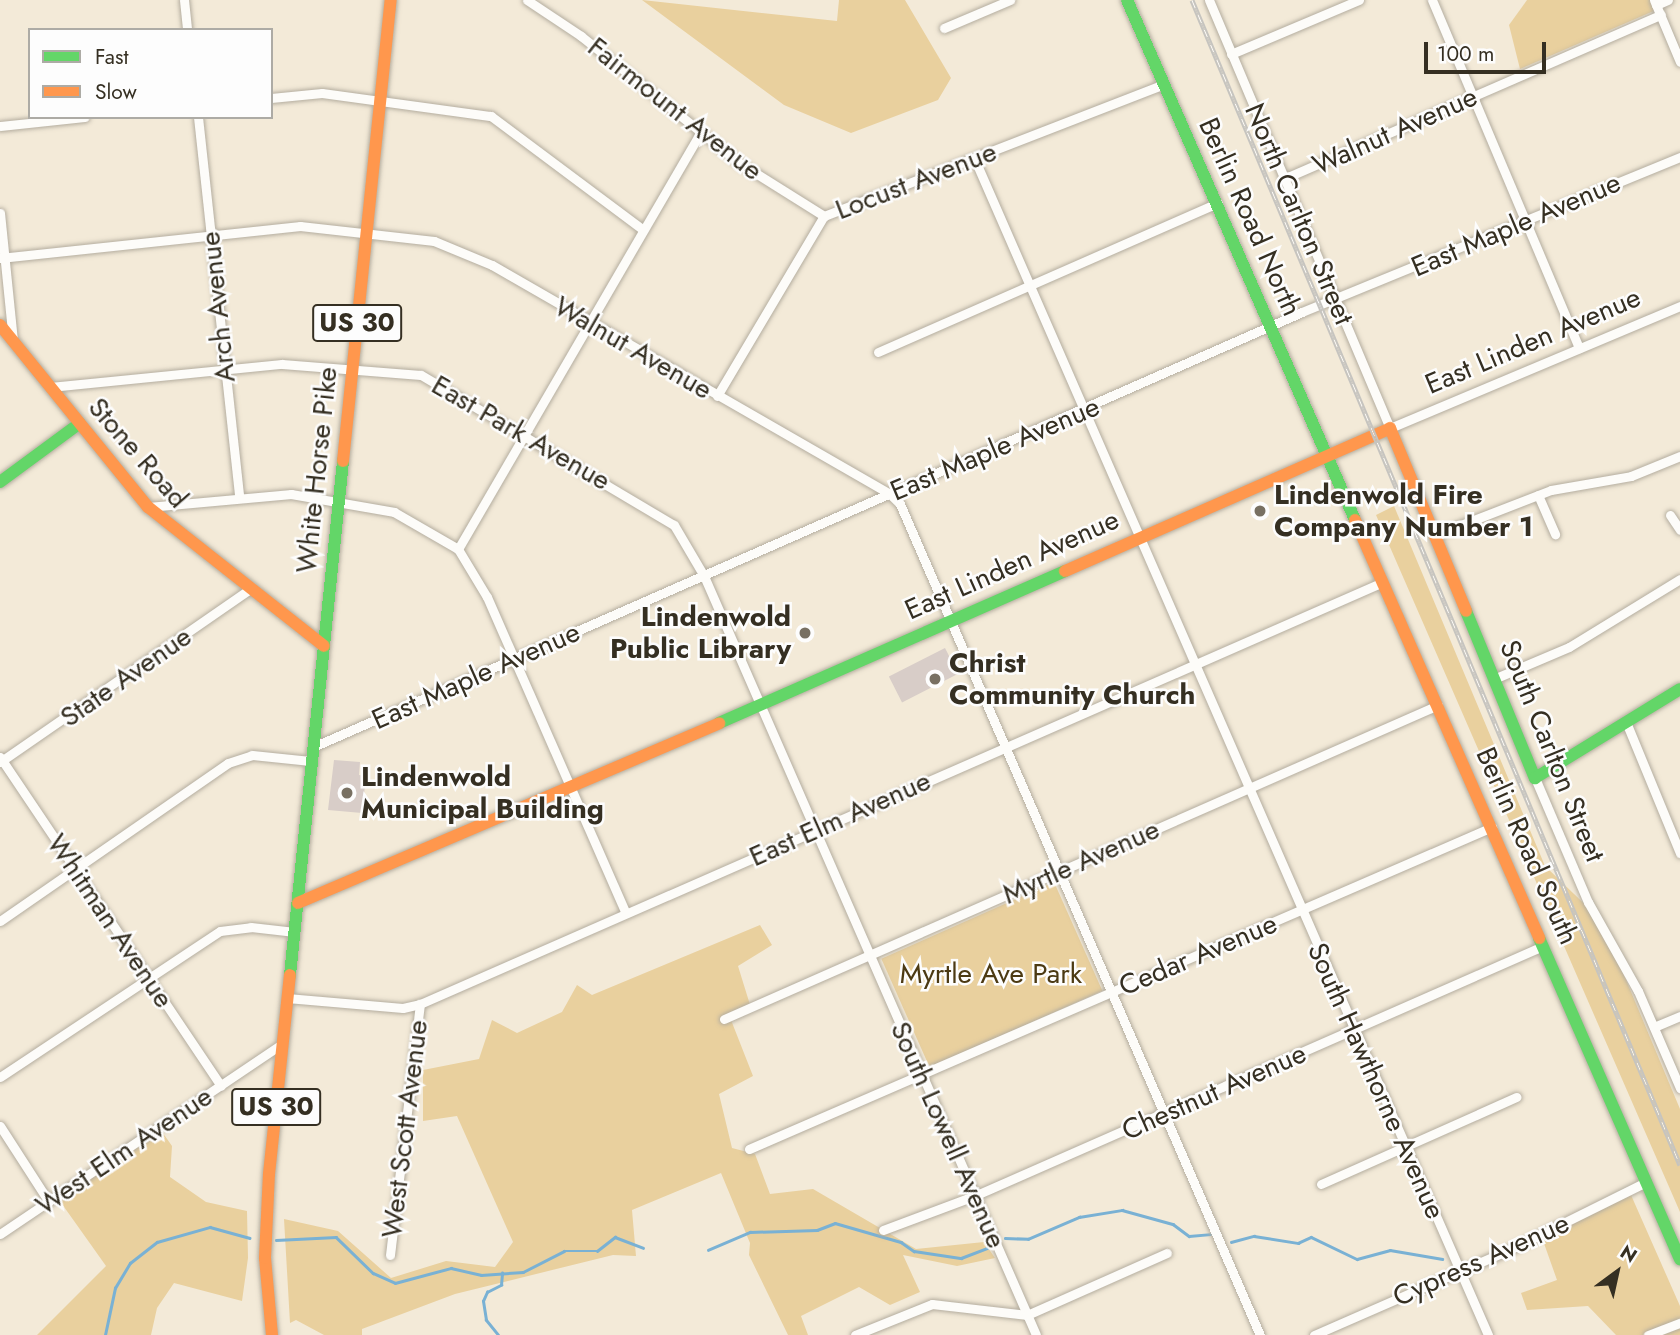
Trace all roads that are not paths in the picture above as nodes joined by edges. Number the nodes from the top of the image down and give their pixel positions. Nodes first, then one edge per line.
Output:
1 (184, 0) edge
2 (391, 0) edge
3 (527, 0) edge
4 (1010, 0) edge
5 (1128, 0) edge
6 (1209, 0) edge
7 (1359, 0) edge
8 (1432, 0) edge
9 (1668, 0) edge
10 (1655, 2) edge
11 (1661, 15) junction
12 (187, 28) edge
13 (944, 28) dead end
14 (1231, 54) junction
15 (1680, 62) edge
16 (1164, 84) junction
17 (1475, 95) junction
18 (273, 98) edge
19 (380, 99) junction
20 (66, 119) edge
21 (198, 119) edge
22 (0, 126) edge
23 (701, 132) junction
24 (1680, 157) edge
25 (975, 160) junction
26 (1283, 179) junction
27 (1218, 203) junction
28 (0, 212) edge
29 (824, 216) junction
30 (1527, 220) junction
31 (642, 229) junction
32 (367, 232) junction
33 (211, 236) junction
34 (2, 257) edge
35 (1027, 287) junction
36 (1335, 299) junction
37 (1680, 306) edge
38 (589, 323) junction
39 (0, 325) edge
40 (1272, 326) junction
41 (13, 340) junction
42 (1579, 348) junction
43 (878, 352) dead end
44 (224, 368) junction
45 (352, 369) junction
46 (50, 387) junction
47 (717, 396) junction
48 (1082, 412) junction
49 (80, 423) junction
50 (1390, 428) junction
51 (524, 435) junction
52 (1328, 454) junction
53 (1680, 456) edge
54 (0, 482) edge
55 (890, 494) junction
56 (1538, 495) junction
57 (239, 496) junction
58 (338, 501) junction
59 (148, 507) junction
60 (1670, 515) dead end
61 (679, 530) joint
62 (1680, 530) edge
63 (1555, 534) dead end
64 (1435, 535) junction
65 (1136, 538) junction
66 (458, 549) junction
67 (704, 576) junction
68 (1680, 579) edge
69 (1383, 582) junction
70 (250, 589) junction
71 (949, 619) junction
72 (324, 646) junction
73 (514, 660) junction
74 (1195, 666) junction
75 (1496, 678) junction
76 (1680, 689) edge
77 (760, 703) junction
78 (1438, 705) junction
79 (1626, 722) junction
80 (313, 747) junction
81 (1004, 747) junction
82 (1, 760) edge
83 (311, 761) junction
84 (1535, 778) junction
85 (570, 787) junction
86 (1248, 788) junction
87 (1492, 827) junction
88 (815, 830) junction
89 (1680, 853) edge
90 (75, 869) junction
91 (1058, 872) junction
92 (298, 903) junction
93 (1302, 910) junction
94 (626, 913) junction
95 (0, 920) edge
96 (295, 932) junction
97 (1543, 946) junction
98 (869, 955) junction
99 (147, 977) junction
100 (1111, 992) junction
101 (288, 998) junction
102 (420, 1003) junction
103 (1680, 1016) edge
104 (724, 1019) dead end
105 (1654, 1027) junction
106 (1353, 1031) junction
107 (282, 1044) junction
108 (921, 1074) junction
109 (0, 1077) edge
110 (220, 1086) junction
111 (1680, 1088) edge
112 (1516, 1097) dead end
113 (1164, 1114) junction
114 (0, 1126) edge
115 (749, 1149) dead end
116 (1406, 1149) junction
117 (1646, 1182) junction
118 (1321, 1184) dead end
119 (974, 1196) junction
120 (49, 1202) junction
121 (883, 1230) dead end
122 (0, 1234) edge
123 (1167, 1253) dead end
124 (390, 1255) dead end
125 (1680, 1259) edge
126 (1458, 1272) junction
127 (1027, 1315) junction
128 (1680, 1323) edge
129 (272, 1335) edge
130 (855, 1335) edge
131 (1036, 1335) edge
132 (1260, 1335) edge
133 (1314, 1335) edge
134 (1488, 1335) edge
135 (1648, 1335) edge

1 - 12 street
2 - 19 main road, White Horse Pike / US 30
3 - 23 street, Fairmount Avenue
4 - 13 street
5 - 16 main road, Berlin Road North
6 - 14 street, North Carlton Street
7 - 14 street
8 - 17 street
9 - 10 street
10 - 11 street
11 - 15 street
11 - 17 street, Walnut Avenue
14 - 26 street, North Carlton Street
16 - 25 street, Locust Avenue
16 - 27 main road, Berlin Road North
17 - 26 street, Walnut Avenue
17 - 30 street
18 - 19 street
19 - 31 street
19 - 32 main road, White Horse Pike / US 30
20 - 22 street
21 - 33 street, Arch Avenue
23 - 29 street, Fairmount Avenue
23 - 31 street
24 - 30 street, East Maple Avenue
25 - 29 street, Locust Avenue
25 - 35 street, South Hawthorne Avenue
26 - 36 street, North Carlton Street
27 - 35 street
27 - 40 main road, Berlin Road North
28 - 34 street
29 - 47 street, Locust Avenue
30 - 36 street, East Maple Avenue
30 - 42 street
31 - 38 street
32 - 33 street, Walnut Avenue
32 - 38 street, Walnut Avenue
32 - 45 main road, White Horse Pike / US 30
33 - 34 street, Walnut Avenue
33 - 44 street, Arch Avenue
34 - 41 street
35 - 43 street
35 - 48 street, South Hawthorne Avenue
36 - 40 street, East Maple Avenue
36 - 50 street, North Carlton Street
37 - 42 street, East Linden Avenue
38 - 47 street, Walnut Avenue
38 - 51 street
39 - 41 main road, Stone Road
40 - 48 street, East Maple Avenue
40 - 52 main road, Berlin Road North
41 - 46 main road, Stone Road
42 - 50 street, East Linden Avenue
44 - 45 street, East Park Avenue
44 - 46 street, East Park Avenue
44 - 57 street, Arch Avenue
45 - 51 street, East Park Avenue
45 - 58 main road, White Horse Pike / US 30
46 - 49 main road, Stone Road
47 - 55 street, Walnut Avenue
48 - 55 street, East Maple Avenue
48 - 65 street, South Hawthorne Avenue
49 - 54 main road
49 - 59 main road, Stone Road
50 - 52 main road, East Linden Avenue
50 - 64 main road, South Carlton Street
51 - 61 street, East Park Avenue
51 - 66 street
52 - 65 main road, East Linden Avenue
52 - 69 main road, Berlin Road South
53 - 56 street
55 - 67 street, East Maple Avenue
55 - 71 street
56 - 63 street
56 - 64 street
57 - 58 street
57 - 59 street
58 - 66 street
58 - 72 main road, White Horse Pike / US 30
59 - 70 main road, Stone Road
60 - 62 street
61 - 67 street, South Lowell Avenue
64 - 75 main road, South Carlton Street
65 - 71 main road, East Linden Avenue
65 - 74 street, South Hawthorne Avenue
66 - 73 street
67 - 73 street, East Maple Avenue
67 - 77 street, South Lowell Avenue
68 - 75 street
69 - 74 street, East Elm Avenue
69 - 78 main road, Berlin Road South
70 - 72 main road, Stone Road
70 - 82 street, State Avenue
71 - 77 main road, East Linden Avenue
71 - 81 street
72 - 80 main road, White Horse Pike / US 30
73 - 80 street, East Maple Avenue
73 - 85 street
74 - 81 street, East Elm Avenue
74 - 86 street, South Hawthorne Avenue
75 - 84 main road, South Carlton Street
76 - 79 main road
77 - 85 main road, East Linden Avenue
77 - 88 street, South Lowell Avenue
78 - 86 street, Myrtle Avenue
78 - 87 main road, Berlin Road South
79 - 84 main road
79 - 89 street
80 - 83 main road, White Horse Pike / US 30
81 - 88 street, East Elm Avenue
81 - 91 street
82 - 90 street, Whitman Avenue
83 - 90 street
83 - 92 main road, White Horse Pike / US 30
84 - 105 street, South Carlton Street
85 - 92 main road, East Linden Avenue
85 - 94 street
86 - 91 street, Myrtle Avenue
86 - 93 street, South Hawthorne Avenue
87 - 93 street, Cedar Avenue
87 - 97 main road, Berlin Road South
88 - 94 street, East Elm Avenue
88 - 98 street, South Lowell Avenue
90 - 95 street
90 - 99 street, Whitman Avenue
91 - 98 street, Myrtle Avenue
91 - 100 street
92 - 96 main road, US 30
93 - 100 street, Cedar Avenue
93 - 106 street, South Hawthorne Avenue
94 - 102 street, East Elm Avenue
96 - 99 street
96 - 101 main road, US 30
97 - 106 street, Chestnut Avenue
97 - 117 main road, Berlin Road South
98 - 104 street, Myrtle Avenue
98 - 108 street, South Lowell Avenue
99 - 109 street
99 - 110 street, Whitman Avenue
100 - 108 street, Cedar Avenue
100 - 113 street
101 - 102 street, East Elm Avenue
101 - 107 main road, US 30
102 - 124 street, West Scott Avenue
103 - 105 street
105 - 111 street, South Carlton Street
106 - 113 street, Chestnut Avenue
106 - 116 street, South Hawthorne Avenue
107 - 110 street, West Elm Avenue
107 - 129 main road, US 30
108 - 115 street, Cedar Avenue
108 - 119 street, South Lowell Avenue
110 - 120 street, West Elm Avenue
112 - 116 street
113 - 119 street, Chestnut Avenue
113 - 132 street
114 - 120 street
116 - 118 street
116 - 126 street, South Hawthorne Avenue
117 - 125 main road, Berlin Road South
117 - 126 street, Cypress Avenue
119 - 121 street, Chestnut Avenue
119 - 127 street, South Lowell Avenue
120 - 122 street, West Elm Avenue
123 - 127 street
126 - 133 street, Cypress Avenue
126 - 134 street, South Hawthorne Avenue
127 - 130 street
127 - 131 street, South Lowell Avenue
128 - 135 street

